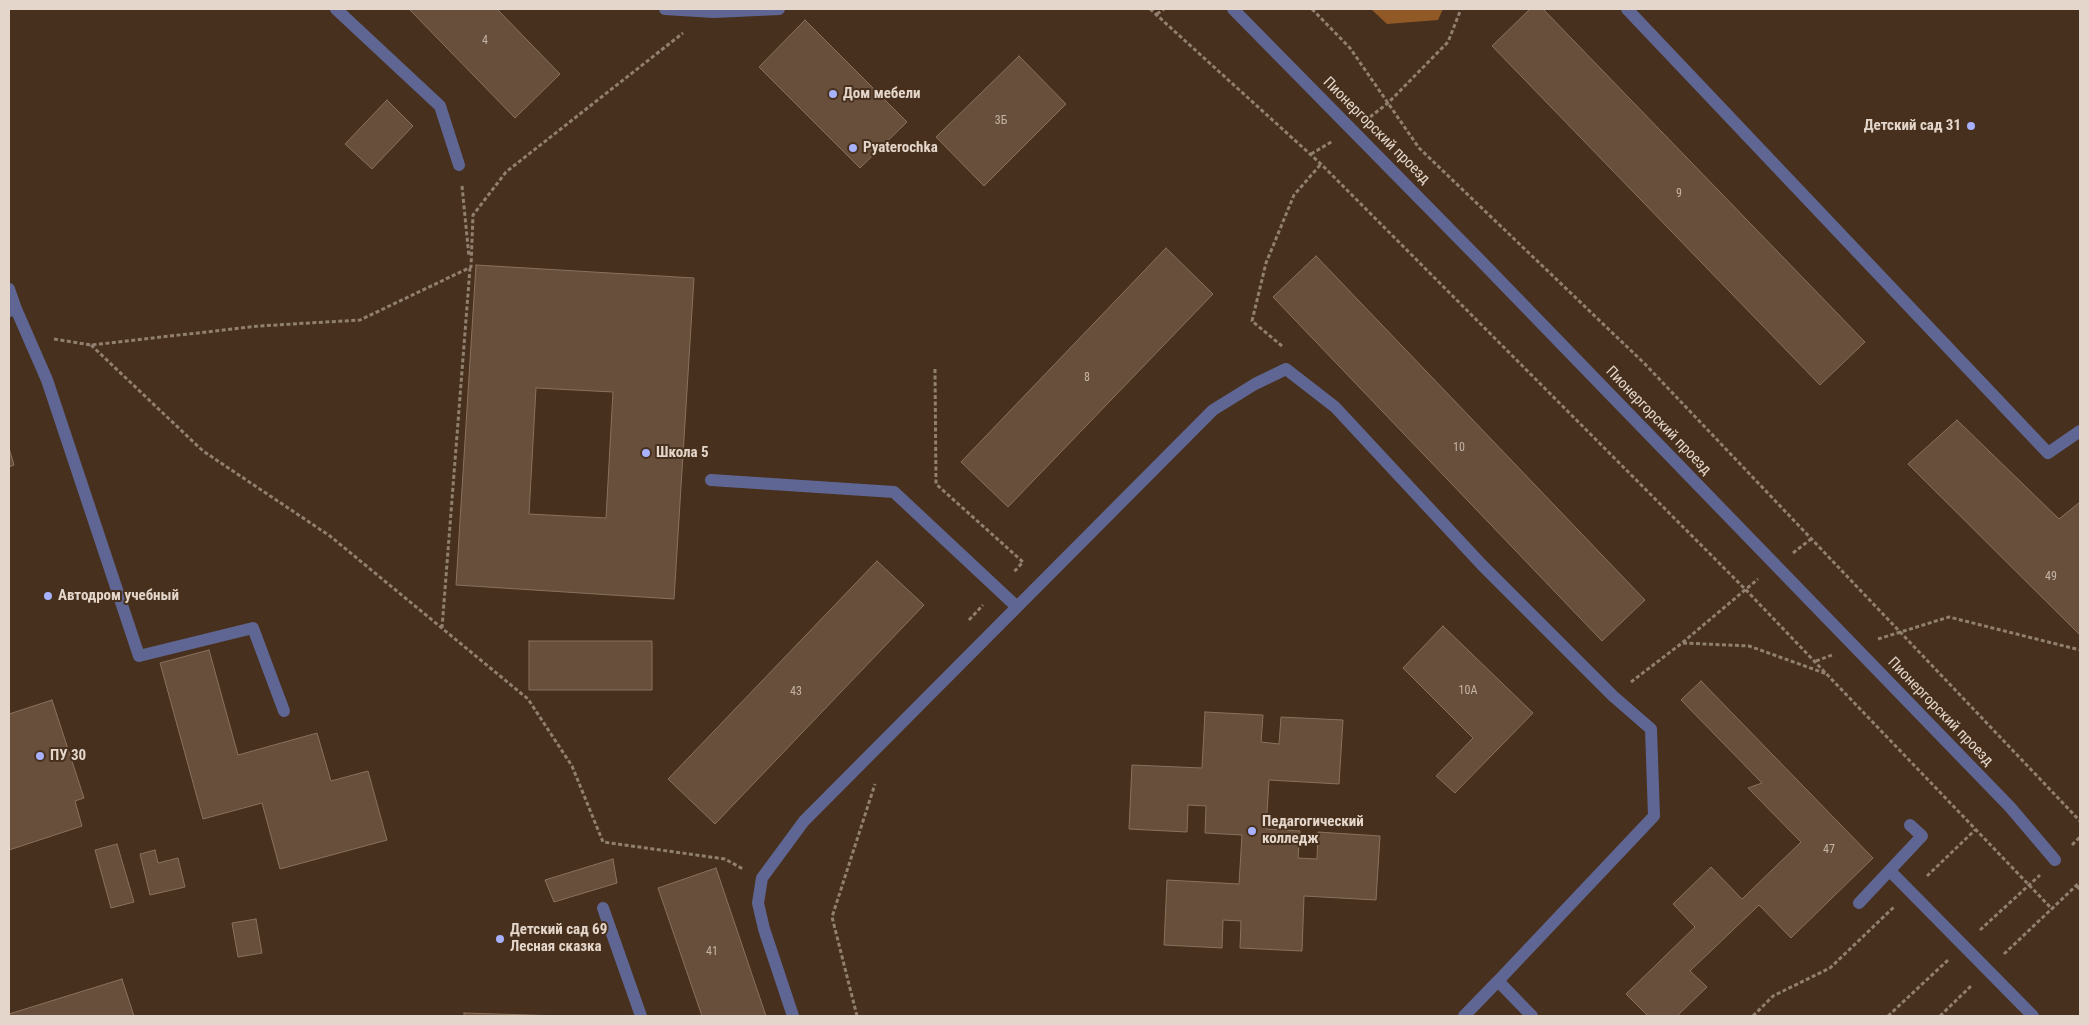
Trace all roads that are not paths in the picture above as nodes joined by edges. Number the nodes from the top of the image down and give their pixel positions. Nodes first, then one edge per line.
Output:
1 (336, 9) edge
2 (665, 9) edge
3 (780, 9) edge
4 (1233, 9) edge
5 (1627, 9) edge
6 (459, 165) road end
7 (9, 289) edge
8 (12, 310) edge
9 (2080, 431) edge
10 (711, 480) dead end
11 (1017, 607) junction
12 (284, 711) dead end
13 (1910, 825) dead end
14 (2055, 860) road end
15 (1890, 871) junction
16 (1859, 903) dead end
17 (603, 908) dead end
18 (1498, 981) junction
19 (641, 1016) edge
20 (793, 1016) edge
21 (1464, 1016) edge
22 (1532, 1016) edge
23 (2033, 1016) edge

1 - 6 street
2 - 3 street
4 - 14 street, Пионергорский проезд
5 - 9 street
7 - 8 street
8 - 12 street
10 - 11 street
11 - 18 street
11 - 20 street
13 - 15 street
15 - 16 street
15 - 23 street
17 - 19 street
18 - 21 street
18 - 22 street

